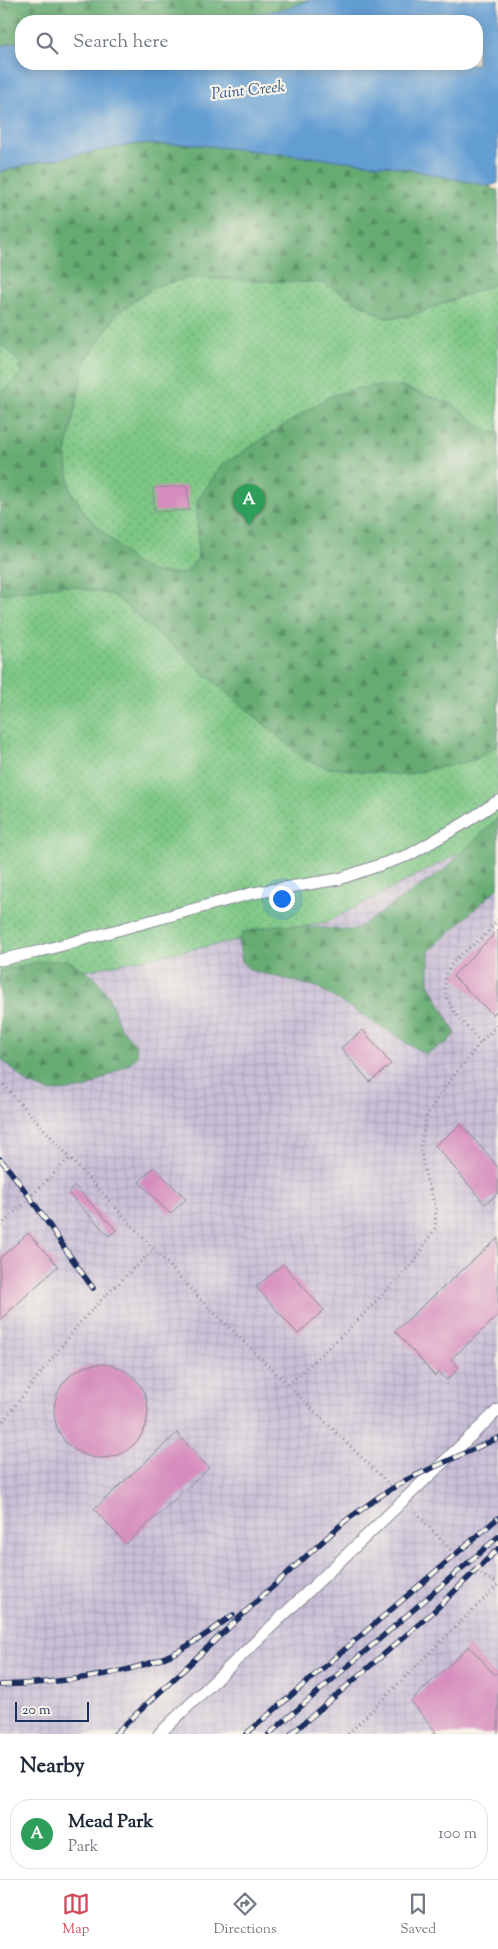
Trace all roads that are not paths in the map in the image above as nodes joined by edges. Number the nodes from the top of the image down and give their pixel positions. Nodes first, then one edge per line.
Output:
1 (498, 801) edge
2 (0, 960) edge
3 (498, 1410) edge
4 (159, 1734) edge

1 - 2 lane
3 - 4 lane

